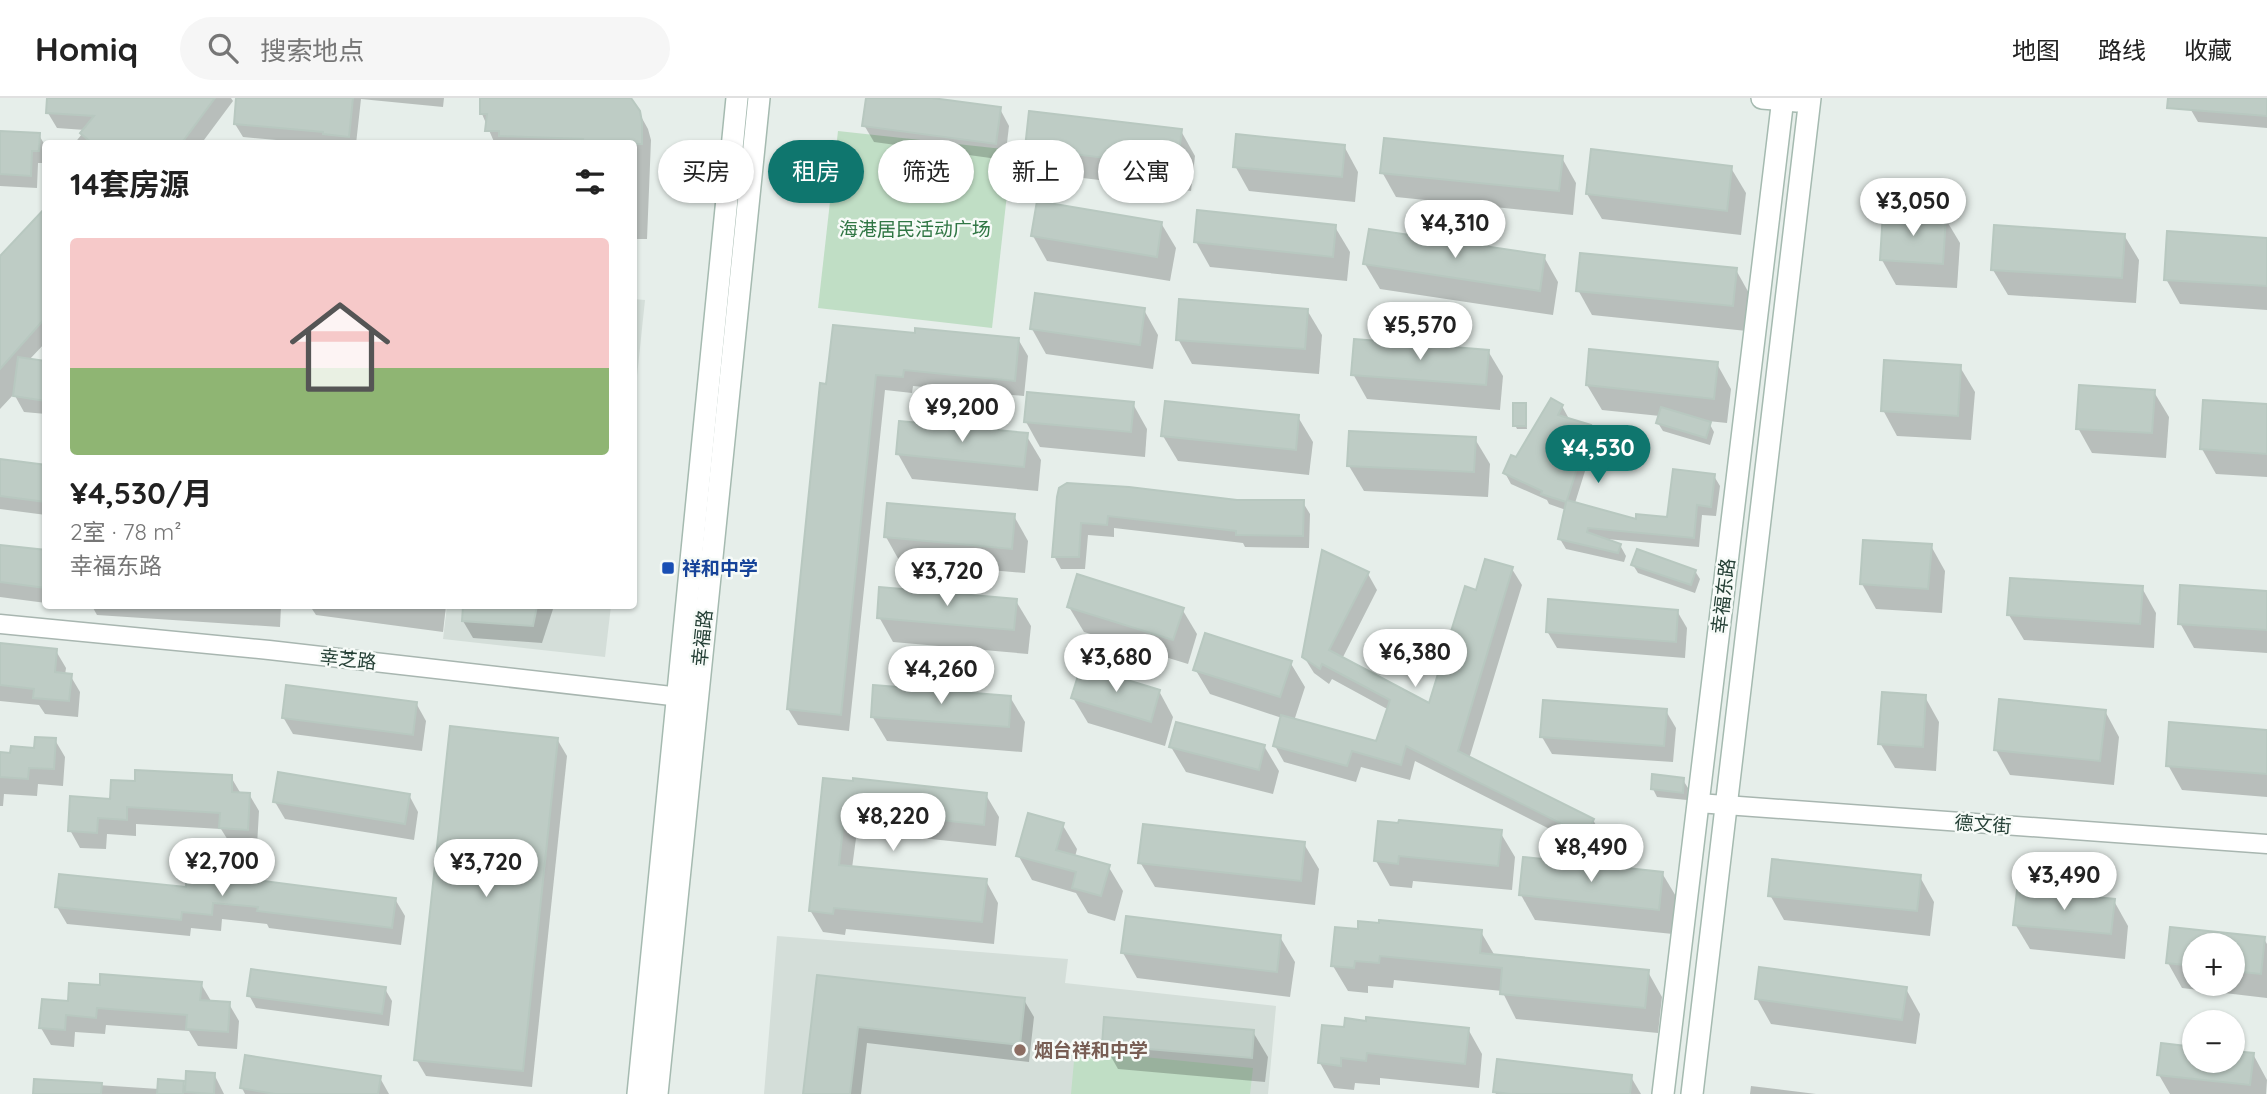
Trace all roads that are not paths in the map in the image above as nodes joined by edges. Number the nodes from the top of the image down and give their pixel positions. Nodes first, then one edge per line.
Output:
1 (737, 98) edge
2 (759, 98) edge
3 (1776, 99) edge
4 (1810, 100) edge
5 (0, 624) edge
6 (686, 697) junction
7 (1698, 803) junction
8 (1726, 806) junction
9 (2267, 844) edge
10 (638, 1094) edge
11 (657, 1094) edge
12 (1663, 1094) edge
13 (1692, 1094) edge

1 - 6 street, 幸福路
2 - 6 street, 幸福路
3 - 4 street
3 - 7 street, 幸福东路
4 - 8 street, 幸福东路
5 - 6 street, 幸芝路
6 - 10 street, 幸福路
6 - 11 street, 幸福路
7 - 8 street, 德文街
7 - 12 street, 幸福东路
8 - 9 street, 德文街
8 - 13 street, 幸福东路

